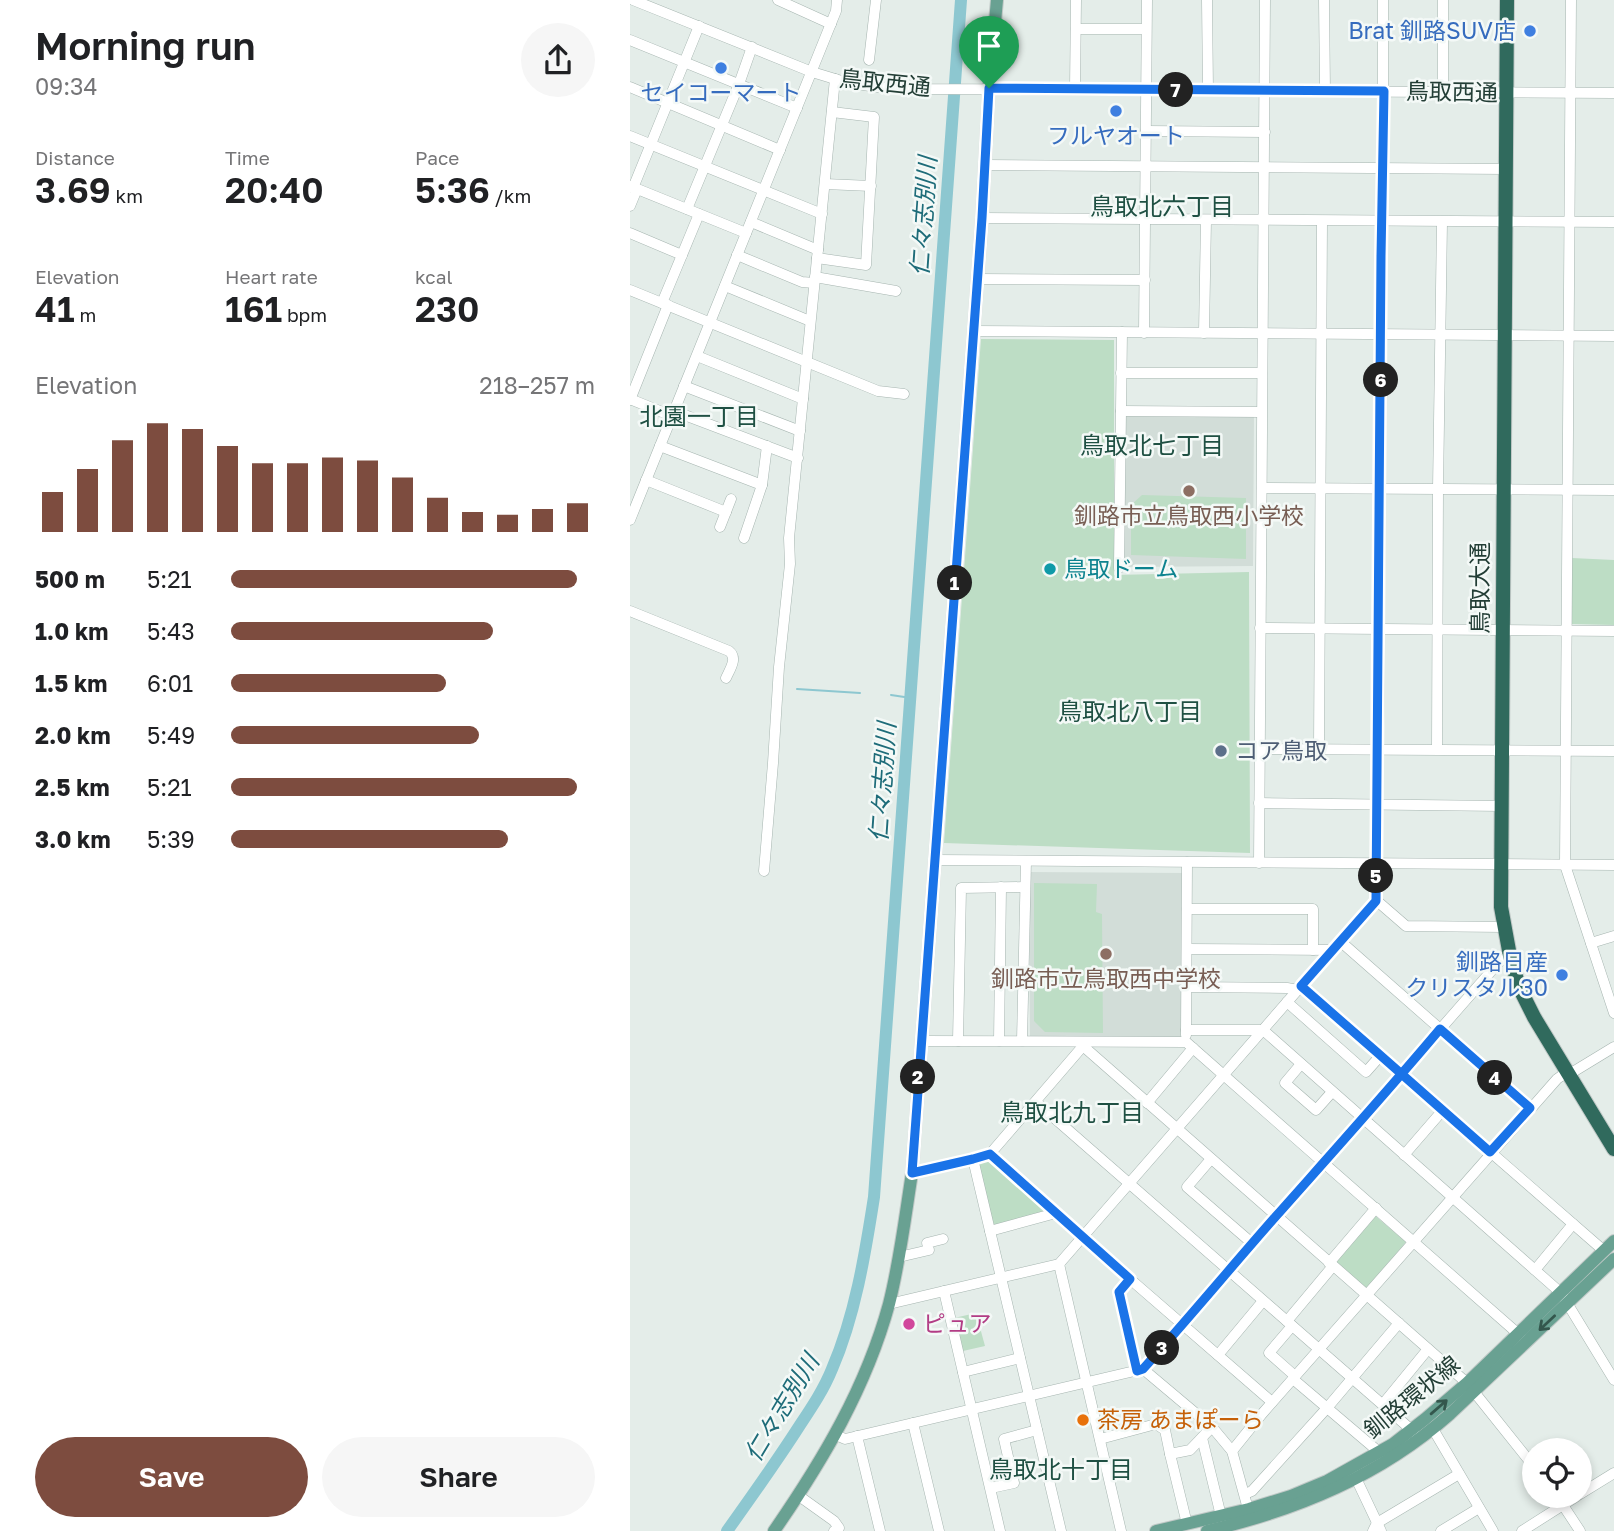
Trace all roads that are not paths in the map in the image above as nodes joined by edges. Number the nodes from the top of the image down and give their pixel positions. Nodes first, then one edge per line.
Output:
1 (633, 0) edge
2 (778, 0) edge
3 (837, 0) edge
4 (876, 0) edge
5 (997, 0) edge
6 (1076, 0) edge
7 (1147, 0) edge
8 (1206, 0) edge
9 (1265, 0) edge
10 (1324, 0) edge
11 (1383, 0) edge
12 (1443, 0) edge
13 (1507, 0) edge
14 (1571, 0) edge
15 (630, 8) edge
16 (831, 24) junction
17 (699, 26) junction
18 (1076, 29) junction
19 (1146, 29) junction
20 (630, 40) edge
21 (752, 47) junction
22 (869, 60) dead end
23 (685, 63) junction
24 (811, 72) junction
25 (835, 79) junction
26 (739, 84) junction
27 (630, 87) edge
28 (986, 88) junction
29 (1075, 89) junction
30 (1146, 89) junction
31 (1208, 90) junction
32 (1265, 91) junction
33 (1325, 91) junction
34 (1384, 91) junction
35 (1506, 92) junction
36 (1570, 92) junction
37 (1443, 93) junction
38 (1614, 93) edge
39 (668, 103) junction
40 (797, 108) junction
41 (832, 112) junction
42 (721, 125) junction
43 (1146, 131) junction
44 (1265, 132) junction
45 (630, 136) edge
46 (651, 144) junction
47 (780, 150) junction
48 (985, 165) junction
49 (704, 166) junction
50 (1145, 166) junction
51 (1264, 166) junction
52 (1383, 168) junction
53 (1506, 169) junction
54 (825, 184) junction
55 (871, 186) junction
56 (634, 188) edge
57 (763, 191) junction
58 (630, 206) edge
59 (687, 209) junction
60 (699, 214) junction
61 (822, 214) junction
62 (982, 218) junction
63 (1145, 219) junction
64 (1206, 220) junction
65 (1264, 220) junction
66 (1322, 221) junction
67 (1381, 221) junction
68 (751, 222) junction
69 (1442, 222) junction
70 (1614, 222) edge
71 (1506, 223) junction
72 (1568, 223) junction
73 (630, 233) edge
74 (746, 233) junction
75 (818, 254) junction
76 (682, 255) junction
77 (737, 255) junction
78 (977, 279) junction
79 (815, 280) junction
80 (1145, 280) junction
81 (725, 286) junction
82 (630, 290) edge
83 (896, 291) dead end
84 (665, 304) junction
85 (810, 321) junction
86 (710, 323) junction
87 (973, 331) junction
88 (1122, 332) junction
89 (1144, 332) junction
90 (1204, 333) junction
91 (1263, 333) junction
92 (1321, 335) junction
93 (1381, 335) junction
94 (1441, 335) junction
95 (1504, 335) junction
96 (1569, 336) junction
97 (1614, 336) edge
98 (696, 356) junction
99 (806, 362) junction
100 (1121, 373) junction
101 (1262, 373) junction
102 (684, 386) junction
103 (904, 394) dead end
104 (803, 399) junction
105 (630, 400) edge
106 (1121, 411) junction
107 (1261, 412) junction
108 (673, 413) junction
109 (800, 431) junction
110 (660, 446) junction
111 (767, 446) junction
112 (798, 458) junction
113 (646, 480) junction
114 (762, 485) junction
115 (1262, 488) junction
116 (1321, 488) junction
117 (1380, 489) junction
118 (1438, 489) junction
119 (1503, 489) junction
120 (1567, 489) junction
121 (1614, 490) edge
122 (731, 499) dead end
123 (726, 512) junction
124 (630, 520) edge
125 (720, 527) dead end
126 (744, 538) dead end
127 (1119, 568) dead end
128 (630, 611) edge
129 (1260, 628) junction
130 (1320, 629) junction
131 (1378, 629) junction
132 (1438, 629) junction
133 (1503, 629) junction
134 (1567, 630) junction
135 (1614, 631) edge
136 (726, 678) dead end
137 (1259, 749) junction
138 (1318, 749) junction
139 (1437, 749) junction
140 (1378, 750) junction
141 (1501, 751) junction
142 (1565, 751) junction
143 (1614, 751) edge
144 (1259, 803) junction
145 (1377, 803) junction
146 (1502, 806) junction
147 (934, 860) junction
148 (1026, 861) junction
149 (1187, 862) junction
150 (1259, 863) junction
151 (1377, 863) junction
152 (1502, 863) junction
153 (1565, 864) junction
154 (1614, 865) edge
155 (764, 871) dead end
156 (1001, 887) junction
157 (1025, 887) junction
158 (1376, 901) junction
159 (1187, 909) junction
160 (1504, 927) junction
161 (1614, 936) edge
162 (1340, 941) junction
163 (1591, 943) junction
164 (1187, 949) junction
165 (1313, 950) junction
166 (1332, 950) junction
167 (1510, 957) junction
168 (1186, 987) junction
169 (1299, 988) junction
170 (1287, 1002) junction
171 (1614, 1013) edge
172 (1440, 1029) junction
173 (1186, 1030) junction
174 (1263, 1030) junction
175 (921, 1041) junction
176 (958, 1041) junction
177 (999, 1041) junction
178 (1023, 1041) junction
179 (1083, 1043) junction
180 (1190, 1045) junction
181 (1614, 1046) edge
182 (1381, 1055) junction
183 (1301, 1064) junction
184 (1567, 1073) junction
185 (1402, 1074) junction
186 (1224, 1075) junction
187 (1332, 1092) junction
188 (1036, 1102) junction
189 (1147, 1103) junction
190 (1530, 1108) junction
191 (1443, 1110) junction
192 (1363, 1118) junction
193 (1177, 1129) junction
194 (1614, 1149) edge
195 (1490, 1152) junction
196 (990, 1154) junction
197 (1404, 1155) junction
198 (973, 1159) junction
199 (1211, 1159) junction
200 (1324, 1163) junction
201 (912, 1173) junction
202 (1129, 1183) junction
203 (1452, 1196) junction
204 (1376, 1208) junction
205 (1056, 1213) junction
206 (1276, 1216) junction
207 (1573, 1224) junction
208 (990, 1231) junction
209 (1083, 1237) junction
210 (943, 1240) dead end
211 (1614, 1241) edge
212 (1413, 1242) junction
213 (1253, 1244) junction
214 (1603, 1250) junction
215 (899, 1257) junction
216 (1614, 1259) edge
217 (1059, 1264) junction
218 (1331, 1264) junction
219 (1535, 1270) junction
220 (1229, 1272) junction
221 (1001, 1277) junction
222 (1130, 1279) junction
223 (944, 1291) junction
224 (1366, 1295) junction
225 (1564, 1299) junction
226 (1264, 1301) junction
227 (889, 1304) junction
228 (1399, 1323) junction
229 (1183, 1324) junction
230 (1289, 1324) junction
231 (1522, 1338) junction
232 (1318, 1349) junction
233 (1428, 1349) junction
234 (1218, 1355) junction
235 (1020, 1358) junction
236 (1140, 1370) junction
237 (963, 1372) junction
238 (1294, 1377) junction
239 (1352, 1378) junction
240 (1614, 1380) edge
241 (1086, 1382) junction
242 (1471, 1387) junction
243 (1029, 1396) junction
244 (1272, 1402) junction
245 (1383, 1404) junction
246 (1327, 1408) junction
247 (972, 1409) junction
248 (913, 1423) junction
249 (1212, 1427) junction
250 (1433, 1429) junction
251 (1037, 1430) junction
252 (1416, 1434) junction
253 (836, 1435) junction
254 (857, 1436) junction
255 (1202, 1438) junction
256 (1100, 1439) junction
257 (1232, 1451) junction
258 (1379, 1452) junction
259 (1522, 1452) edge
260 (1170, 1454) junction
261 (1354, 1473) junction
262 (1614, 1473) edge
263 (1459, 1474) junction
264 (1592, 1486) edge
265 (991, 1489) junction
266 (1245, 1493) junction
267 (799, 1496) junction
268 (1479, 1508) junction
269 (1550, 1508) edge
270 (1565, 1508) edge
271 (1250, 1515) junction
272 (1187, 1524) junction
273 (1223, 1524) edge
274 (1377, 1528) edge
275 (777, 1530) edge
276 (838, 1530) edge
277 (880, 1531) edge
278 (939, 1531) edge
279 (1000, 1531) edge
280 (1061, 1531) edge
281 (1121, 1531) edge
282 (1156, 1531) edge
283 (1207, 1531) edge
284 (1441, 1531) edge
285 (1493, 1531) edge
286 (1522, 1531) edge
287 (1580, 1531) edge

1 - 15 street
1 - 17 street, 鳥取西通
2 - 16 street
3 - 16 street
4 - 22 street
5 - 28 main road
6 - 18 street
7 - 19 street
8 - 31 street
9 - 32 street
10 - 33 street
11 - 34 street
12 - 37 street
13 - 35 highway, 鳥取大通
14 - 36 street
16 - 24 street
17 - 21 street, 鳥取西通
17 - 23 street
18 - 19 street
18 - 29 street
19 - 30 street
20 - 23 street
21 - 24 street, 鳥取西通
21 - 26 street
23 - 26 street
23 - 39 street
24 - 25 street, 鳥取西通
24 - 40 street
25 - 28 street, 鳥取西通
25 - 41 street
26 - 40 street
26 - 42 street
27 - 39 street
28 - 29 street, 鳥取西通
28 - 48 main road
29 - 30 street, 鳥取西通
30 - 31 street, 鳥取西通
30 - 43 street
31 - 32 street, 鳥取西通
32 - 33 street, 鳥取西通
32 - 44 street
33 - 34 street, 鳥取西通
34 - 37 street, 鳥取西通
34 - 52 street
35 - 36 street, 鳥取西通
35 - 37 street, 鳥取西通
35 - 53 highway, 鳥取大通
36 - 38 street, 鳥取西通
36 - 72 street
39 - 42 street
39 - 46 street
40 - 47 street
41 - 54 street
41 - 55 street
42 - 47 street
42 - 49 street
43 - 44 street
43 - 50 street
44 - 51 street
45 - 46 street
46 - 49 street
46 - 56 street
47 - 57 street
48 - 50 street
48 - 62 main road
49 - 57 street
49 - 59 street
50 - 51 street
50 - 63 street
51 - 52 street
51 - 65 street
52 - 53 street
52 - 67 street
53 - 71 highway, 鳥取大通
54 - 55 street
54 - 61 street
55 - 75 street
56 - 58 street
56 - 59 street
57 - 61 street
57 - 68 street
59 - 60 street
60 - 74 street
60 - 76 street
61 - 75 street
62 - 63 street
62 - 78 main road
63 - 64 street
63 - 80 street
64 - 65 street
64 - 90 street
65 - 66 street
65 - 91 street
66 - 67 street
66 - 92 street
67 - 69 street
67 - 93 street
68 - 74 street
68 - 75 street
69 - 71 street
69 - 94 street
70 - 72 street
71 - 72 street
71 - 95 highway, 鳥取大通
72 - 96 street
73 - 76 street
74 - 77 street
75 - 79 street
76 - 84 street
77 - 79 street
77 - 81 street
78 - 80 street
78 - 87 main road
79 - 83 street
79 - 85 street
80 - 89 street
81 - 85 street
81 - 86 street
82 - 84 street
84 - 86 street
84 - 105 street
85 - 99 street
86 - 98 street
86 - 99 street
87 - 88 street
87 - 147 main road
88 - 89 street
88 - 100 street
89 - 90 street
90 - 91 street
91 - 92 street
91 - 101 street
92 - 93 street
92 - 116 street
93 - 94 street
93 - 117 street
94 - 95 street
94 - 118 street
95 - 96 street
95 - 119 highway, 鳥取大通
96 - 97 street
96 - 120 street
98 - 102 street
98 - 104 street
99 - 103 street
99 - 104 street
100 - 101 street
100 - 106 street
101 - 107 street
102 - 108 street
102 - 109 street
104 - 109 street
105 - 108 street
106 - 107 street
106 - 127 street
107 - 115 street
108 - 110 street
108 - 111 street
109 - 112 street
110 - 113 street
110 - 114 street
111 - 112 street
111 - 114 street
112 - 155 street
113 - 123 street
113 - 124 street
114 - 126 street
115 - 116 street
115 - 129 street
116 - 117 street
116 - 130 street
117 - 118 street
117 - 131 street
118 - 119 street
118 - 132 street
119 - 120 street
119 - 133 highway, 鳥取大通
120 - 121 street
120 - 134 street
122 - 123 street
123 - 125 street
128 - 136 street
129 - 130 street
129 - 137 street
130 - 131 street
130 - 138 street
131 - 132 street
131 - 140 street
132 - 133 street
132 - 139 street
133 - 134 street
133 - 141 highway, 鳥取大通
134 - 135 street
134 - 142 street
137 - 138 street
137 - 144 street
138 - 140 street
139 - 140 street
139 - 141 street
140 - 145 street
141 - 142 street
141 - 146 highway, 鳥取大通
142 - 143 street
142 - 153 street
144 - 145 street
144 - 150 street
145 - 146 street
145 - 151 street
146 - 152 highway, 鳥取大通
147 - 148 street
147 - 175 main road
148 - 149 street
148 - 157 street
149 - 150 street
149 - 159 street
150 - 151 street
151 - 152 street
151 - 158 street
152 - 153 street
152 - 160 highway, 鳥取大通
153 - 154 street
153 - 163 street
156 - 157 street
156 - 176 street
156 - 177 street
157 - 178 street
158 - 160 street
158 - 162 street
159 - 164 street
159 - 165 street
160 - 167 highway, 鳥取大通
161 - 163 street
162 - 166 street
162 - 172 street
163 - 171 street
164 - 165 street
164 - 168 street
165 - 166 street
166 - 169 street
167 - 172 street
167 - 184 highway, 鳥取大通
168 - 169 street
168 - 173 street
169 - 170 street
169 - 182 street
170 - 174 street
170 - 182 street
172 - 185 street
172 - 190 street
173 - 174 street
173 - 180 street
174 - 183 street
174 - 186 street
175 - 176 street
175 - 201 main road
176 - 177 street
177 - 178 street
178 - 179 street
179 - 180 street
179 - 188 street
179 - 189 street
180 - 186 street
180 - 189 street
181 - 184 street
182 - 185 street
183 - 187 street
183 - 187 street
184 - 190 street
184 - 194 highway, 鳥取大通
185 - 191 street
185 - 192 street
186 - 193 street
186 - 200 street
187 - 192 street
188 - 196 street
188 - 202 street
189 - 193 street
190 - 195 street
191 - 195 street
191 - 197 street
192 - 197 street
192 - 200 street
193 - 199 street
193 - 202 street
195 - 203 street
195 - 207 street
196 - 198 street
196 - 205 street
197 - 203 street
198 - 201 street
198 - 208 street
199 - 206 street
199 - 213 street
200 - 204 street
200 - 206 street
201 - 215 main road
202 - 209 street
202 - 220 street
203 - 212 street
203 - 219 street
204 - 212 street
204 - 218 street
205 - 208 street
205 - 209 street
206 - 213 street
206 - 218 street
207 - 214 street
207 - 219 street
208 - 221 street
209 - 217 street
209 - 222 street
210 - 215 street
211 - 214 main road, 釧路環状線
212 - 224 street
212 - 231 street
213 - 220 street
214 - 225 main road, 釧路環状線
215 - 227 main road
216 - 225 main road, 釧路環状線
217 - 221 street
217 - 241 street
218 - 224 street
218 - 230 street
219 - 225 street
220 - 226 street
220 - 229 street
221 - 223 street
221 - 235 street
222 - 229 street
222 - 236 street
223 - 227 street
223 - 237 street
224 - 228 street
224 - 232 street
225 - 231 main road, 釧路環状線
225 - 240 street
226 - 230 street
226 - 234 street
227 - 253 main road
228 - 233 street
228 - 239 street
229 - 234 street
229 - 236 street
230 - 232 street
230 - 238 street
231 - 242 main road, 釧路環状線
232 - 238 street
232 - 239 street
233 - 242 street
233 - 245 street
234 - 244 street
235 - 237 street
235 - 243 street
236 - 241 street
236 - 249 street
237 - 247 street
238 - 244 street
238 - 246 street
239 - 245 street
239 - 246 street
241 - 243 street
241 - 256 street
242 - 250 main road, 釧路環状線
252 -> 242 main road, 釧路環状線
242 - 259 street
243 - 247 street
243 - 251 street
244 - 257 street
245 - 252 street
246 - 258 street
246 - 266 street
247 - 248 street
247 - 265 street
248 - 254 street
248 - 278 street
249 - 255 street
249 - 257 street
250 - 252 main road, 釧路環状線
250 - 263 street
251 - 265 street
251 - 280 street
252 - 258 main road, 釧路環状線
252 - 261 main road, 釧路環状線
253 - 254 street
253 - 267 main road
254 - 277 street
255 - 260 street
255 - 273 street
256 - 260 street
256 - 281 street
257 - 266 street
258 - 261 main road, 釧路環状線
260 - 272 street
261 - 271 main road, 釧路環状線
261 - 274 street
262 - 264 street
263 - 268 street
263 - 274 street
265 - 279 street
266 - 271 street
267 - 275 main road
267 - 276 street
268 - 284 street
268 - 285 street
269 - 286 street
270 - 287 street
271 - 273 main road, 釧路環状線
272 - 273 main road, 釧路環状線
272 - 282 main road, 釧路環状線
273 - 283 main road, 釧路環状線

